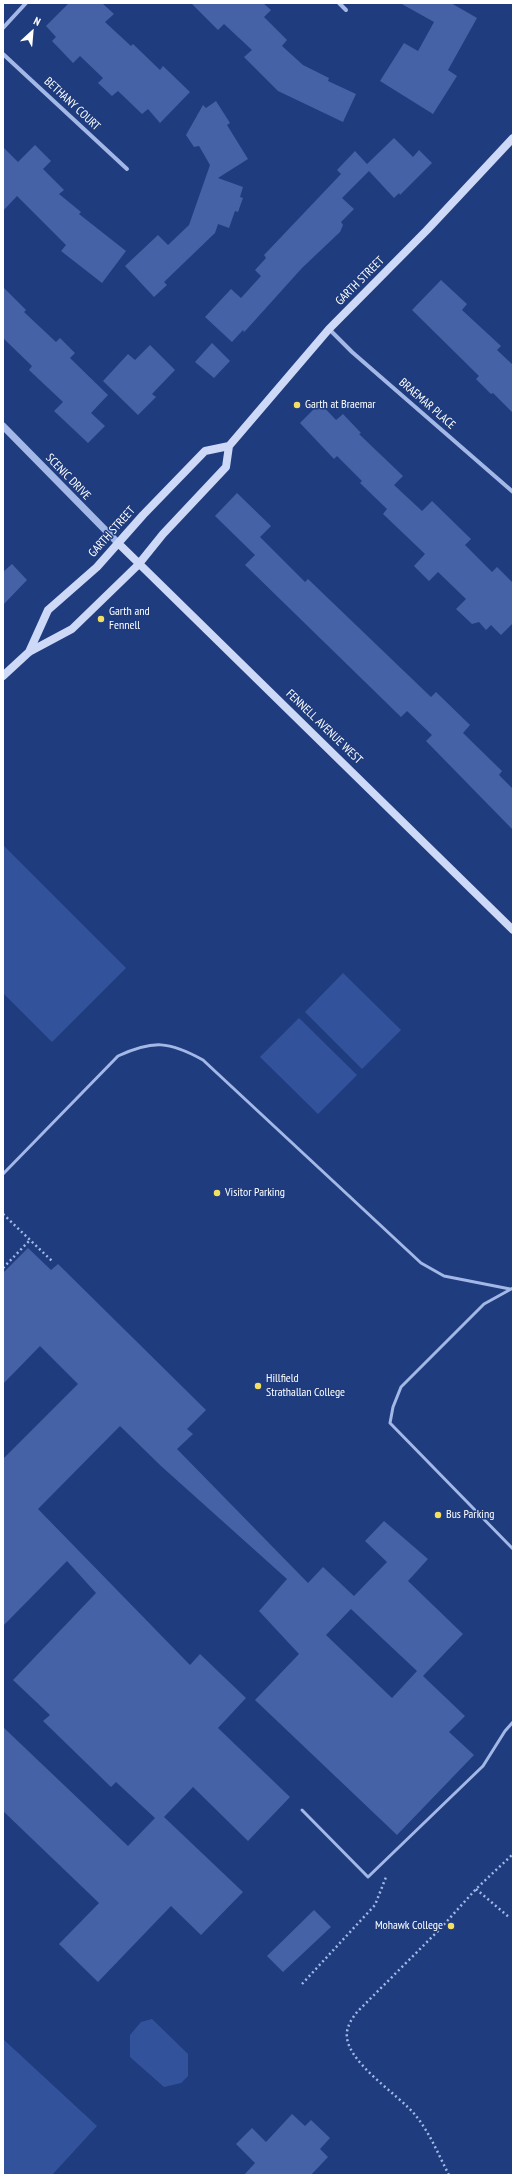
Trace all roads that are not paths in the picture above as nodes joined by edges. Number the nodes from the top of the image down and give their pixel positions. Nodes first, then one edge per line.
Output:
1 (26, 3) edge
2 (339, 3) edge
3 (346, 10) dead end
4 (3, 28) edge
5 (3, 54) edge
6 (513, 138) edge
7 (127, 169) dead end
8 (329, 329) junction
9 (3, 426) edge
10 (229, 446) junction
11 (513, 492) edge
12 (118, 543) junction
13 (138, 565) junction
14 (29, 652) junction
15 (3, 676) edge
16 (513, 930) edge
17 (3, 1174) edge
18 (512, 1289) edge
19 (513, 1549) edge
20 (513, 1722) edge
21 (302, 1810) dead end

1 - 4 street
2 - 3 street
5 - 7 street, BETHANY COURT
6 - 8 main road, GARTH STREET
8 - 10 main road, GARTH STREET
8 - 11 street, BRAEMAR PLACE
9 - 12 street, SCENIC DRIVE
10 - 12 main road, GARTH STREET
10 - 13 main road, GARTH STREET
12 - 13 main road, FENNELL AVENUE WEST
12 - 14 main road, GARTH STREET
13 - 14 main road, GARTH STREET
13 - 16 main road, FENNELL AVENUE WEST
14 - 15 main road, GARTH STREET
17 - 18 lane
18 - 19 lane
20 - 21 lane

